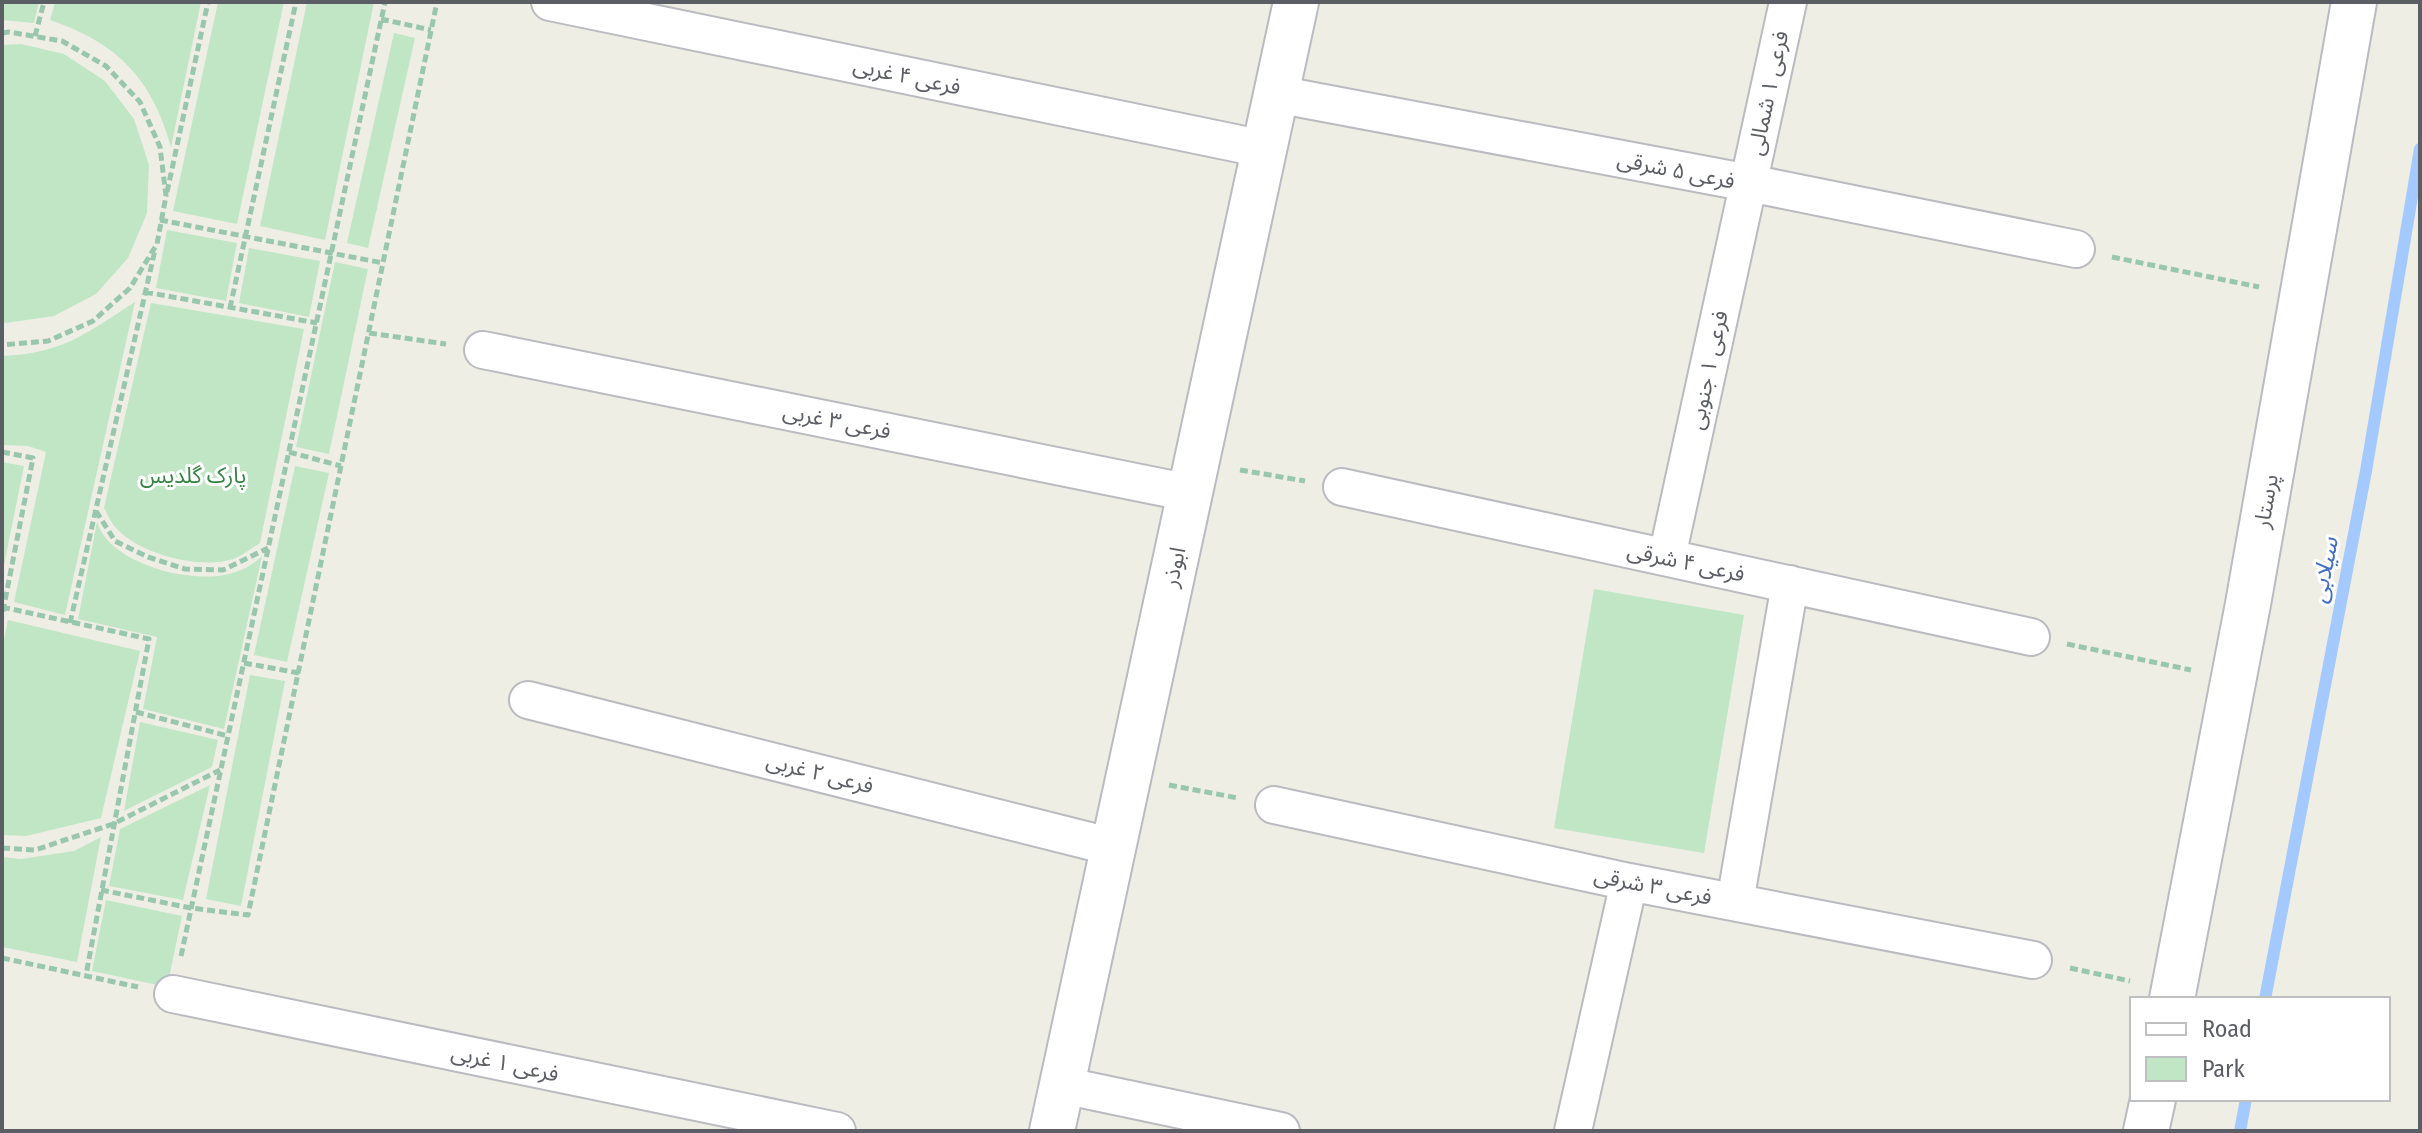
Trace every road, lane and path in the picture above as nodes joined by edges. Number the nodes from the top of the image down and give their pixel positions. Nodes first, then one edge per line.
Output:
1 (44, 2) edge
2 (208, 2) edge
3 (296, 2) edge
4 (385, 2) edge
5 (437, 2) edge
6 (550, 2) edge
7 (1296, 2) edge
8 (1788, 2) edge
9 (2354, 2) edge
10 (381, 19) junction
11 (431, 30) junction
12 (2, 33) edge
13 (35, 36) junction
14 (1276, 94) junction
15 (1264, 149) junction
16 (1749, 183) junction
17 (166, 196) junction
18 (160, 220) junction
19 (246, 236) junction
20 (157, 244) junction
21 (2076, 249) joint
22 (331, 252) junction
23 (383, 263) junction
24 (145, 292) junction
25 (2302, 297) junction
26 (230, 308) junction
27 (317, 323) junction
28 (369, 333) junction
29 (2, 345) edge
30 (483, 350) joint
31 (2, 452) edge
32 (289, 452) junction
33 (341, 466) junction
34 (1194, 477) junction
35 (1342, 487) joint
36 (96, 510) junction
37 (268, 548) junction
38 (1667, 557) junction
39 (1790, 584) junction
40 (3, 607) edge
41 (2, 616) edge
42 (70, 623) junction
43 (2031, 637) joint
44 (244, 663) junction
45 (299, 673) junction
46 (2234, 679) junction
47 (528, 700) dead end
48 (136, 712) junction
49 (228, 736) junction
50 (221, 769) junction
51 (1128, 777) junction
52 (1274, 805) joint
53 (113, 824) junction
54 (1113, 847) junction
55 (2, 848) edge
56 (1629, 882) junction
57 (101, 890) junction
58 (1735, 902) junction
59 (191, 908) junction
60 (2, 958) edge
61 (2033, 960) joint
62 (86, 975) junction
63 (173, 994) junction
64 (2173, 994) edge
65 (1062, 1085) junction
66 (2153, 1101) edge
67 (837, 1131) edge
68 (1052, 1131) edge
69 (1281, 1131) edge
70 (1573, 1131) edge
71 (2146, 1131) edge

1 - 13 path
2 - 17 path
3 - 19 path
4 - 10 path
5 - 11 path
6 - 15 street, فرعی ۴ غربی
7 - 14 street, ابوذر
8 - 16 street, فرعی ۱ شمالی
9 - 25 street, پرستار
10 - 11 path
10 - 22 path
11 - 23 path
12 - 13 path
13 - 17 path
14 - 15 street, ابوذر
14 - 16 street, فرعی ۵ شرقی
15 - 34 street, ابوذر
16 - 21 street, فرعی ۵ شرقی
16 - 38 street, فرعی ۱ جنوبی
17 - 18 path
18 - 19 path
18 - 20 path
19 - 22 path
19 - 26 path
20 - 24 path
20 - 29 path
21 - 25 path
22 - 23 path
22 - 27 path
23 - 28 path
24 - 26 path
24 - 36 path
25 - 46 street, پرستار
26 - 27 path
27 - 32 path
28 - 30 path
28 - 33 path
30 - 34 street, فرعی ۳ غربی
31 - 40 path
32 - 33 path
32 - 37 path
33 - 45 path
34 - 35 path
34 - 51 street, ابوذر
35 - 38 street, فرعی ۴ شرقی
36 - 37 path
36 - 42 path
37 - 44 path
38 - 39 street, فرعی ۴ شرقی
39 - 43 street, فرعی ۴ شرقی
39 - 58 street
40 - 41 path
40 - 42 path
42 - 48 path
43 - 46 path
44 - 45 path
44 - 49 path
45 - 59 path
46 - 64 street, پرستار
47 - 54 street, فرعی ۲ غربی
48 - 49 path
48 - 53 path
49 - 50 path
50 - 53 path
50 - 59 path
51 - 52 path
51 - 54 street, ابوذر
52 - 56 street, فرعی ۳ شرقی
53 - 55 path
53 - 57 path
54 - 65 street, ابوذر
56 - 58 street, فرعی ۳ شرقی
56 - 70 street
57 - 59 path
57 - 62 path
58 - 61 street, فرعی ۳ شرقی
59 - 63 path
60 - 62 path
61 - 64 path
62 - 63 path
63 - 67 street, فرعی ۱ غربی
65 - 68 street, ابوذر
65 - 69 street
66 - 71 street

